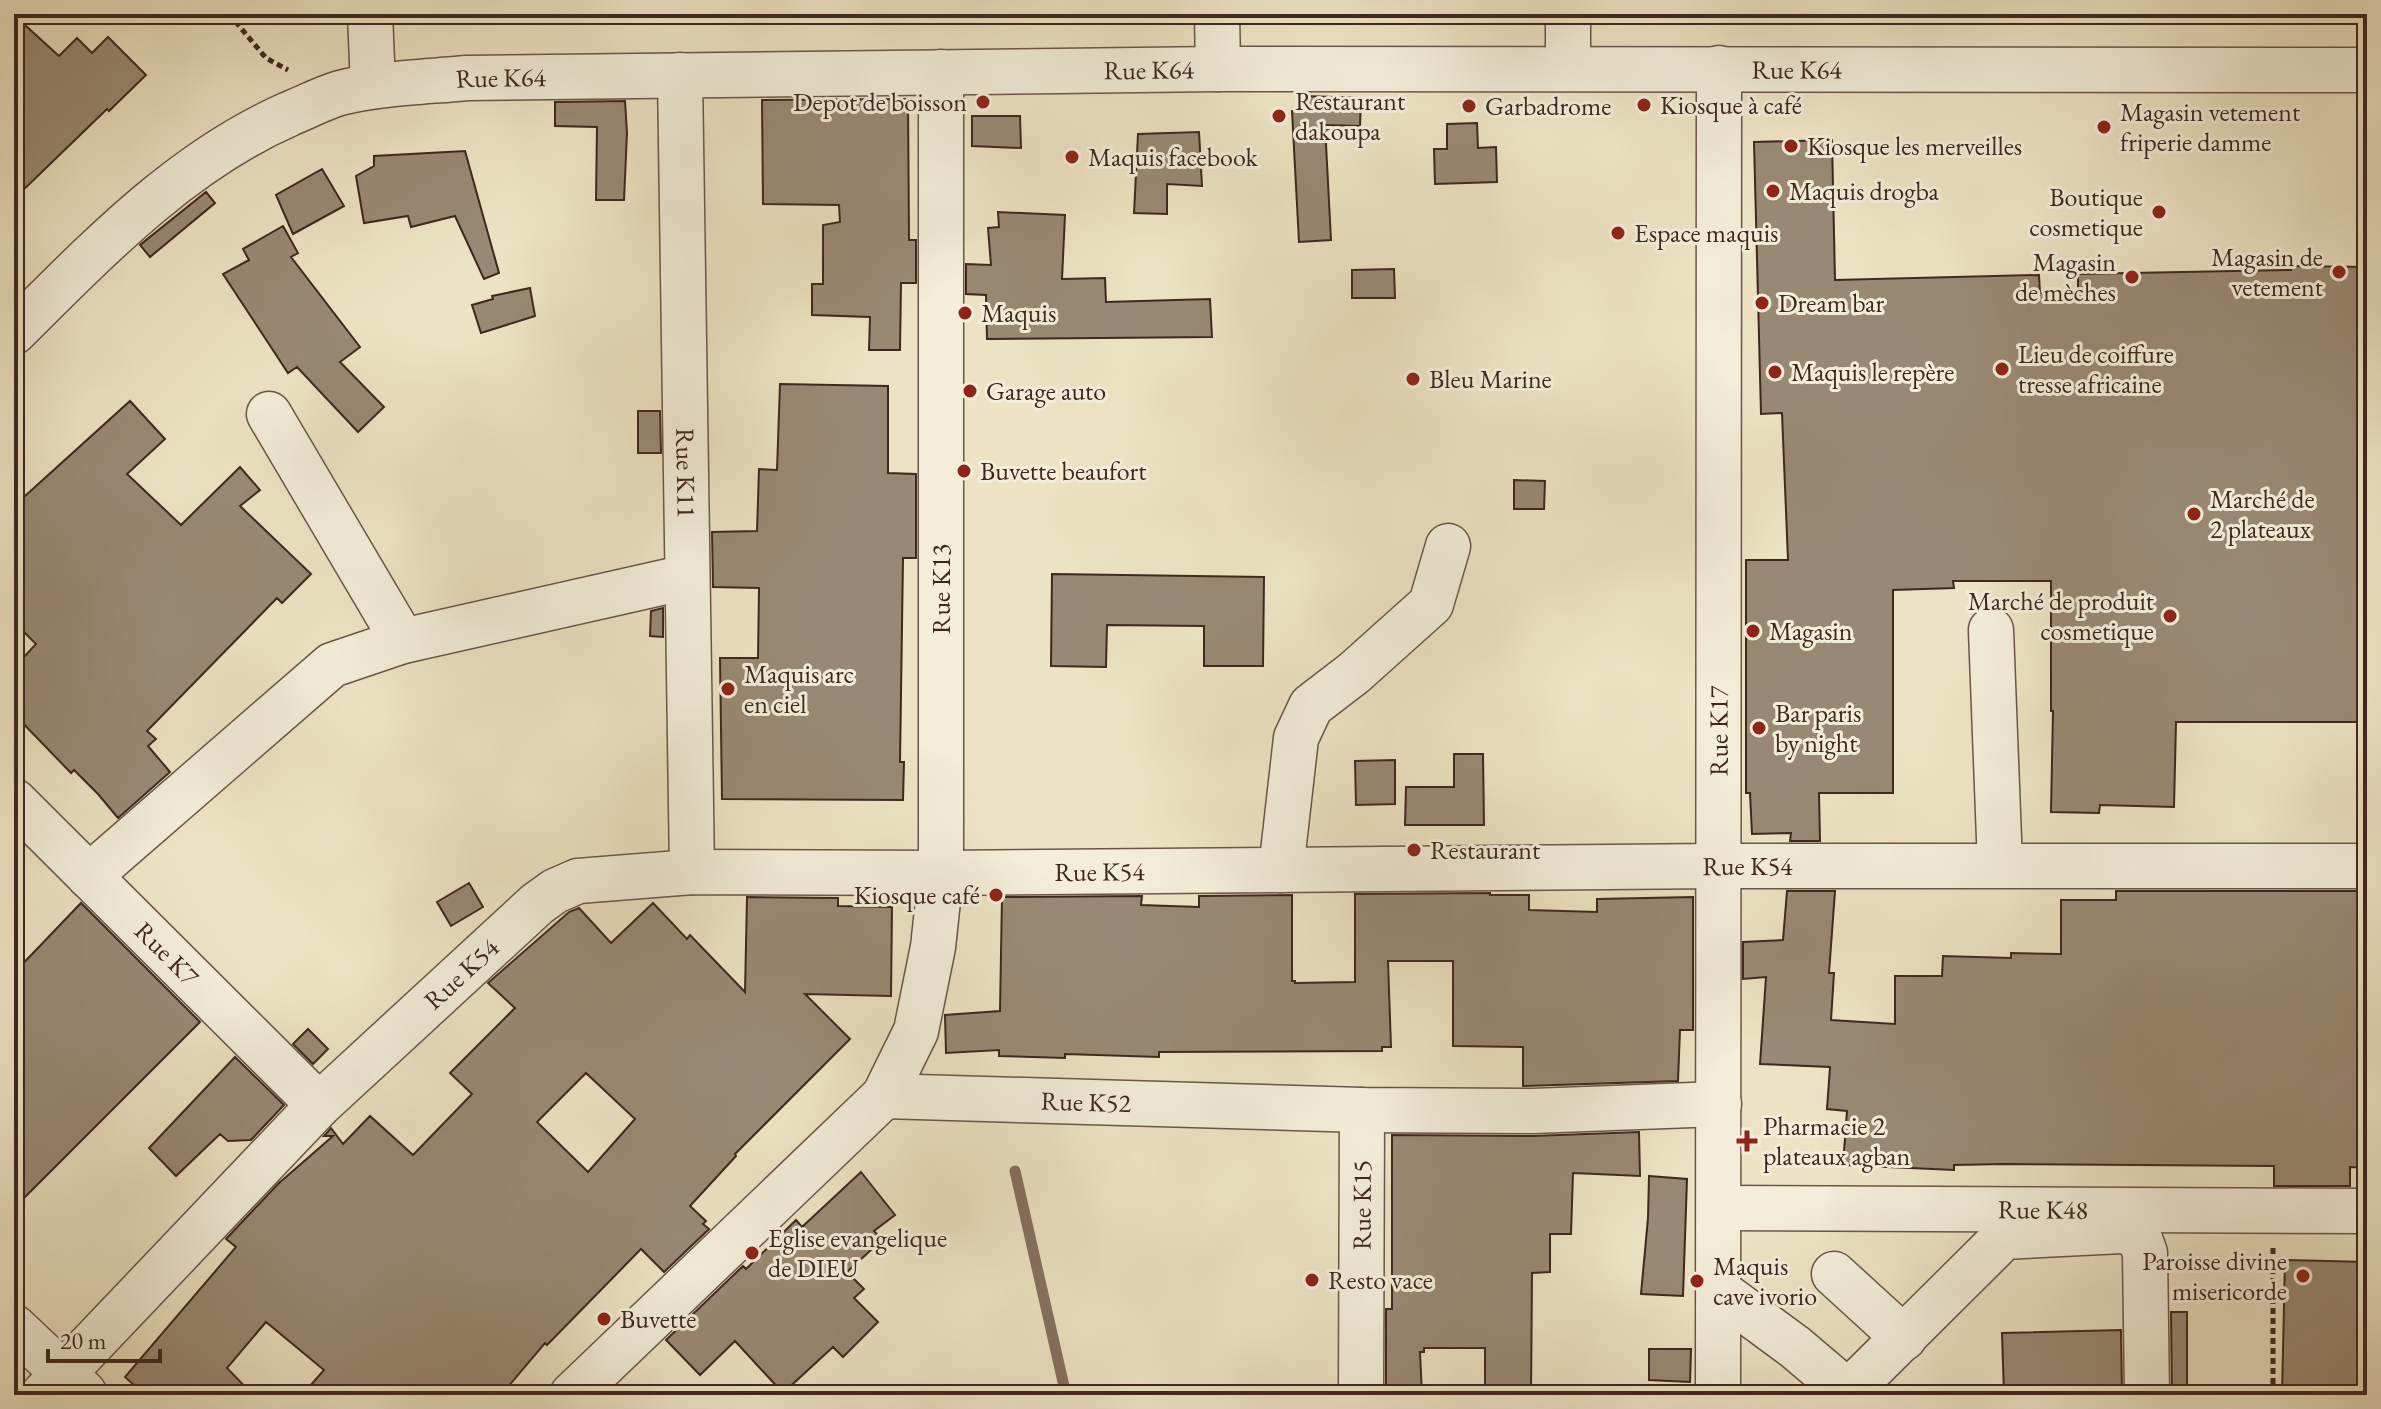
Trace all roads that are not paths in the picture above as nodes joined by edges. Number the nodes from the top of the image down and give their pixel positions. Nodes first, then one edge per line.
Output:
1 (370, 14) edge
2 (1217, 14) edge
3 (1568, 14) edge
4 (1568, 68) junction
5 (1719, 68) junction
6 (1218, 69) junction
7 (2367, 70) edge
8 (941, 72) junction
9 (680, 75) junction
10 (355, 90) junction
11 (14, 332) edge
12 (269, 414) dead end
13 (1448, 546) dead end
14 (687, 577) junction
15 (1991, 630) dead end
16 (403, 641) junction
17 (14, 801) edge
18 (2000, 865) junction
19 (1719, 866) junction
20 (2367, 866) edge
21 (1281, 870) junction
22 (692, 872) junction
23 (941, 873) junction
24 (89, 876) junction
25 (884, 1096) junction
26 (1719, 1104) junction
27 (319, 1105) junction
28 (1362, 1110) junction
29 (1719, 1208) junction
30 (2367, 1211) edge
31 (1834, 1274) dead end
32 (1719, 1291) junction
33 (14, 1327) edge
34 (1904, 1338) junction
35 (64, 1388) edge
36 (1847, 1393) edge
37 (572, 1395) edge
38 (1361, 1395) edge
39 (1718, 1395) edge
40 (2147, 1395) edge

1 - 10 street
2 - 6 street
3 - 4 street
4 - 5 street, Rue K64
4 - 6 street, Rue K64
5 - 7 street, Rue K64
5 - 19 street, Rue K17
6 - 8 street, Rue K64
8 - 9 street, Rue K64
8 - 23 street, Rue K13
9 - 10 street, Rue K64
9 - 14 street, Rue K11
10 - 11 street, Rue K64
12 - 16 street
13 - 21 street
14 - 16 street
14 - 22 street, Rue K11
15 - 18 street
16 - 24 street
17 - 24 street, Rue K7
18 - 19 street, Rue K54
18 - 20 street, Rue K54
19 - 21 street, Rue K54
19 - 26 street, Rue K17
21 - 23 street, Rue K54
22 - 23 street, Rue K54
22 - 27 street, Rue K54
23 - 25 street, Rue K13
24 - 27 street, Rue K7
25 - 28 street, Rue K52
25 - 37 street
26 - 28 street, Rue K52
26 - 29 street, Rue K17
27 - 35 street, Rue K54
28 - 38 street, Rue K15
29 - 30 street, Rue K48
29 - 32 street, Rue K17
31 - 34 street
32 - 36 street
32 - 39 street, Rue K17
33 - 35 street
34 - 36 street
34 - 40 street

